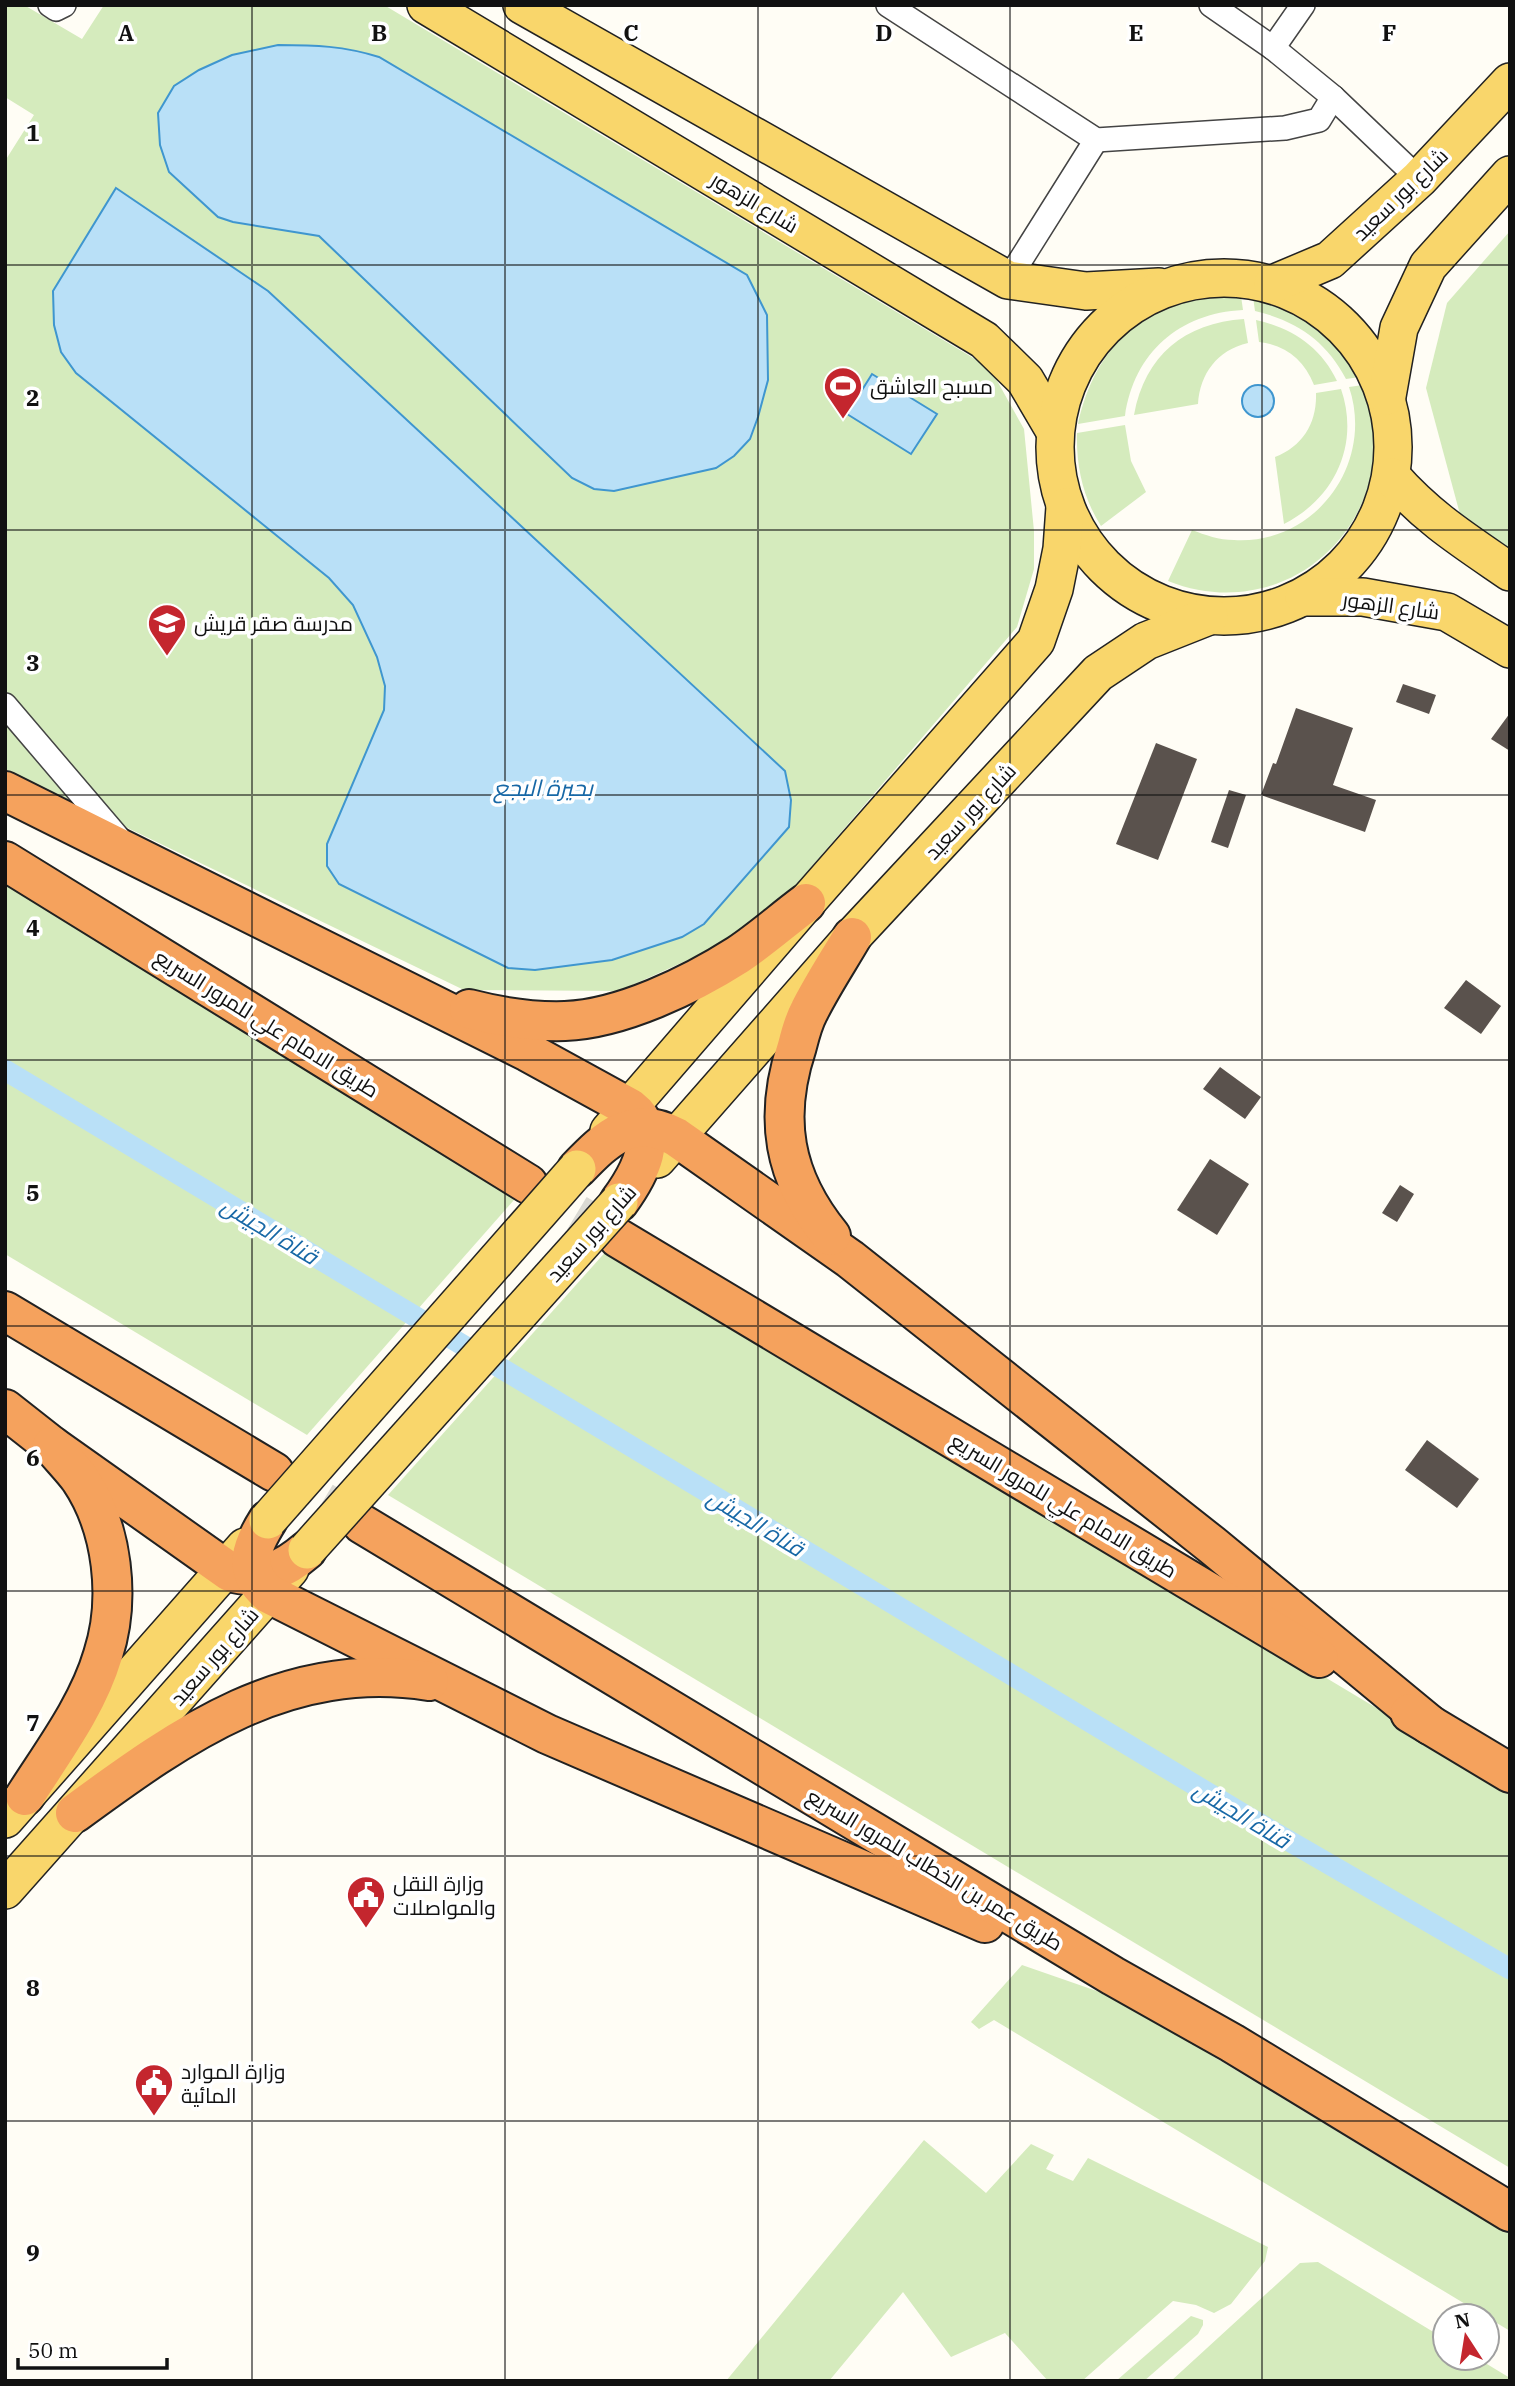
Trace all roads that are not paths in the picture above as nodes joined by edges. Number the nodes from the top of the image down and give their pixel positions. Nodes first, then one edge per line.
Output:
1 (50, 5) edge
2 (64, 5) edge
3 (426, 5) edge
4 (522, 5) edge
5 (889, 5) edge
6 (1211, 5) edge
7 (1303, 5) edge
8 (1273, 48) junction
9 (1510, 82) edge
10 (1333, 97) junction
11 (1096, 140) junction
12 (1510, 175) edge
13 (1419, 179) junction
14 (1008, 280) junction
15 (1273, 284) junction
16 (1170, 286) junction
17 (1387, 396) junction
18 (1055, 431) junction
19 (1392, 477) junction
20 (1065, 507) junction
21 (1510, 572) edge
22 (1304, 597) junction
23 (1209, 616) junction
24 (1510, 649) edge
25 (5, 705) edge
26 (5, 792) edge
27 (134, 856) junction
28 (5, 861) edge
29 (806, 902) junction
30 (852, 937) junction
31 (419, 997) junction
32 (643, 1132) junction
33 (577, 1169) joint
34 (528, 1184) tunnel mouth
35 (619, 1220) junction
36 (850, 1259) junction
37 (5, 1311) edge
38 (5, 1409) edge
39 (52, 1446) junction
40 (274, 1472) tunnel mouth
41 (268, 1520) joint
42 (362, 1524) tunnel mouth
43 (307, 1550) joint
44 (256, 1572) junction
45 (449, 1685) junction
46 (1430, 1725) junction
47 (1510, 1773) edge
48 (15, 1808) edge
49 (75, 1813) junction
50 (5, 1890) edge
51 (1113, 1976) junction
52 (1510, 2212) edge

1 - 2 street
3 - 18 main road, شارع الزهور
4 - 14 main road
5 - 11 street
6 - 8 street
7 - 8 street
8 - 10 street
9 - 13 main road, شارع بور سعيد
10 - 11 street
10 - 13 street
11 - 14 street
12 - 17 main road
13 - 15 main road, شارع بور سعيد
14 - 16 main road
15 - 16 main road
15 - 17 main road
16 - 18 main road
17 - 19 main road
18 - 20 main road
19 - 21 main road
19 - 22 main road
20 - 23 main road
20 - 29 main road
22 - 23 main road
22 - 24 main road, شارع الزهور
23 - 30 main road, شارع بور سعيد
25 - 27 street
26 - 27 highway
27 - 31 highway
28 - 34 highway, طريق الامام علي للمرور السريع
29 - 31 highway
29 - 32 main road
30 - 32 main road, شارع بور سعيد
30 - 36 highway
31 - 32 highway
32 - 33 highway
32 - 35 highway
32 - 36 highway
33 - 41 main road, bridge
35 - 43 main road, شارع بور سعيد, bridge
35 - 46 highway, طريق الامام علي للمرور السريع
36 - 46 highway
37 - 40 highway
38 - 39 highway
39 - 44 highway
39 - 48 highway
41 - 44 highway
42 - 51 highway, طريق عمر بن الخطاب للمرور السريع
43 - 44 highway
44 - 45 highway
44 - 48 main road
44 - 49 main road, شارع بور سعيد
45 - 49 highway
45 - 51 highway
46 - 47 highway, طريق الامام علي للمرور السريع
49 - 50 main road, شارع بور سعيد
51 - 52 highway, طريق عمر بن الخطاب للمرور السريع

